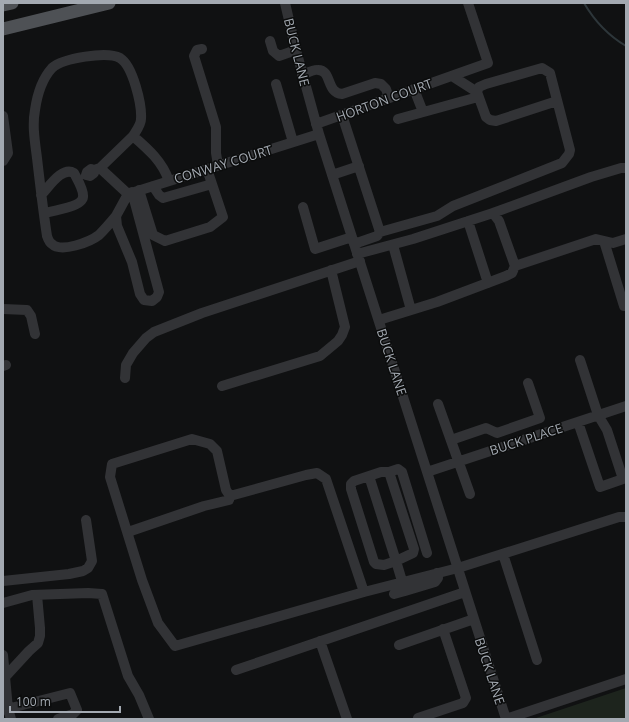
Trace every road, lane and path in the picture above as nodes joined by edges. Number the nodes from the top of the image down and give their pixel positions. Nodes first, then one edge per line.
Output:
1 (12, 3) edge
2 (109, 3) edge
3 (285, 3) edge
4 (468, 3) edge
5 (3, 5) edge
6 (3, 29) edge
7 (270, 41) dead end
8 (202, 49) dead end
9 (296, 50) junction
10 (302, 75) junction
11 (452, 76) junction
12 (276, 84) dead end
13 (414, 89) junction
14 (478, 94) junction
15 (389, 98) junction
16 (557, 101) junction
17 (423, 112) junction
18 (342, 115) junction
19 (3, 116) edge
20 (398, 119) dead end
21 (317, 129) junction
22 (133, 136) junction
23 (293, 142) junction
24 (3, 160) edge
25 (218, 165) junction
26 (359, 166) junction
27 (626, 168) edge
28 (207, 169) junction
29 (89, 173) junction
30 (332, 175) junction
31 (170, 181) junction
32 (212, 184) junction
33 (152, 186) junction
34 (133, 192) junction
35 (41, 195) junction
36 (303, 207) dead end
37 (44, 213) junction
38 (493, 213) junction
39 (116, 216) junction
40 (468, 221) junction
41 (380, 232) junction
42 (626, 239) edge
43 (604, 241) junction
44 (393, 245) junction
45 (356, 249) junction
46 (515, 266) junction
47 (331, 270) junction
48 (622, 281) edge
49 (488, 283) junction
50 (626, 306) edge
51 (3, 309) edge
52 (411, 310) junction
53 (379, 320) junction
54 (35, 334) dead end
55 (580, 360) dead end
56 (125, 378) dead end
57 (528, 383) dead end
58 (222, 386) dead end
59 (438, 404) dead end
60 (626, 406) edge
61 (598, 415) junction
62 (578, 422) junction
63 (497, 433) junction
64 (451, 440) junction
65 (500, 448) junction
66 (459, 462) junction
67 (389, 472) junction
68 (427, 472) junction
69 (369, 476) junction
70 (470, 494) dead end
71 (230, 496) junction
72 (626, 517) edge
73 (86, 520) dead end
74 (128, 532) junction
75 (427, 552) dead end
76 (503, 554) junction
77 (396, 561) junction
78 (458, 568) junction
79 (3, 582) edge
80 (404, 586) junction
81 (364, 592) junction
82 (465, 592) junction
83 (394, 594) dead end
84 (37, 595) junction
85 (3, 602) edge
86 (474, 619) junction
87 (443, 630) junction
88 (320, 641) junction
89 (399, 645) dead end
90 (3, 655) edge
91 (538, 660) dead end
92 (236, 670) dead end
93 (5, 677) junction
94 (626, 679) edge
95 (8, 713) edge
96 (418, 718) edge
97 (58, 719) edge
98 (149, 719) edge
99 (347, 719) edge
100 (506, 719) edge

1 - 5 main road
2 - 6 main road
3 - 9 street, BUCK LANE
4 - 11 street, HORTON COURT
7 - 9 street
8 - 25 street
9 - 10 street, BUCK LANE
10 - 15 street
10 - 21 street, BUCK LANE
11 - 13 street, HORTON COURT
11 - 14 street
12 - 23 street
13 - 15 street, HORTON COURT
13 - 17 street
14 - 16 street
14 - 16 street
14 - 17 street
15 - 18 street, HORTON COURT
16 - 41 street
17 - 20 street
18 - 21 street, HORTON COURT
18 - 26 street
19 - 24 street
21 - 23 street, CONWAY COURT
21 - 30 street, BUCK LANE
22 - 29 street
22 - 31 street
22 - 35 street
23 - 25 street, CONWAY COURT
25 - 28 street, CONWAY COURT
26 - 30 street
26 - 41 street
27 - 38 street
28 - 31 street, CONWAY COURT
28 - 32 street
29 - 34 street
29 - 35 street
29 - 37 street
30 - 45 street, BUCK LANE
31 - 33 street, CONWAY COURT
32 - 33 street
32 - 34 street
33 - 34 street, CONWAY COURT
34 - 39 street
34 - 39 street
35 - 37 street
36 - 45 street
37 - 39 street
38 - 40 street
38 - 46 street
40 - 44 street
40 - 49 street
41 - 45 street
42 - 43 street
43 - 46 street
43 - 48 street
44 - 45 street
44 - 52 street
45 - 47 street
45 - 53 street, BUCK LANE
46 - 49 street
47 - 56 street
47 - 58 street
48 - 50 street
49 - 52 street
51 - 54 street
52 - 53 street
53 - 68 street, BUCK LANE
55 - 61 street
57 - 63 street
59 - 64 street
60 - 61 street, BUCK PLACE
61 - 62 street, BUCK PLACE
61 - 62 street
62 - 65 street, BUCK PLACE
63 - 64 street
63 - 65 street
64 - 66 street
65 - 66 street, BUCK PLACE
66 - 68 street, BUCK PLACE
66 - 70 street
67 - 69 street
67 - 75 street
67 - 77 street
68 - 78 street, BUCK LANE
69 - 77 street
69 - 77 street
71 - 74 street
71 - 74 street
71 - 81 street
72 - 76 street
73 - 79 street
74 - 81 street
76 - 78 street
76 - 91 street
77 - 80 street
78 - 80 street
78 - 82 street, BUCK LANE
80 - 81 street
80 - 83 street
82 - 86 street, BUCK LANE
82 - 88 street
84 - 85 street
84 - 93 street
84 - 98 street
86 - 87 street
86 - 100 street, BUCK LANE
87 - 89 street
87 - 96 street
88 - 92 street
88 - 99 street
90 - 93 street
93 - 95 street
94 - 100 street
95 - 97 street

